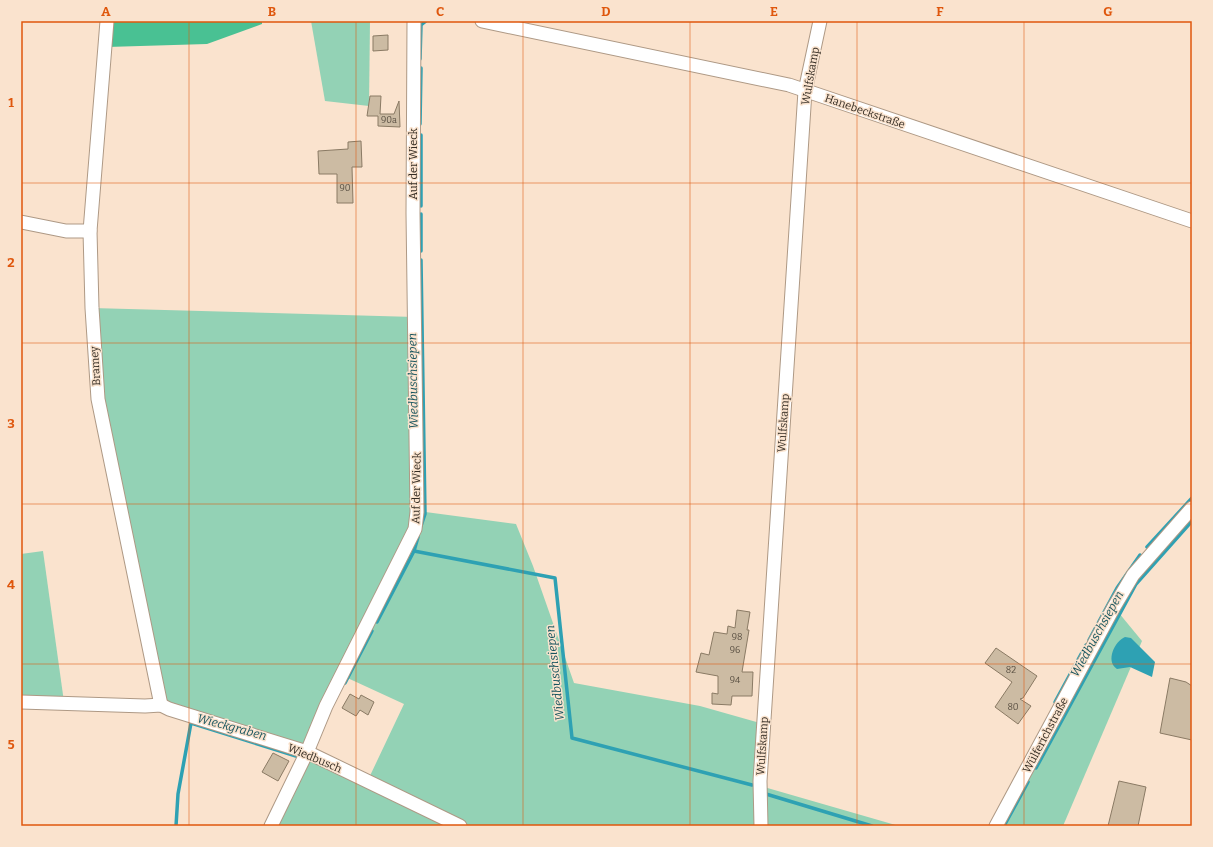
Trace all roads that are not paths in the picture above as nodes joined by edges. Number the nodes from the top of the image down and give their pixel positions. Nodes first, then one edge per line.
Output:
1 (107, 21) edge
2 (414, 21) edge
3 (482, 21) edge
4 (820, 21) edge
5 (805, 91) junction
6 (1192, 221) edge
7 (21, 222) edge
8 (90, 231) junction
9 (1192, 508) edge
10 (21, 702) edge
11 (161, 705) junction
12 (307, 752) junction
13 (271, 826) edge
14 (460, 826) edge
15 (761, 826) edge
16 (996, 826) edge

1 - 8 street, Bramey
2 - 12 street, Auf der Wieck
3 - 5 street, Hanebeckstraße
4 - 5 street, Wulfskamp
5 - 6 street, Hanebeckstraße
5 - 15 street, Wulfskamp
7 - 8 street
8 - 11 street, Bramey
9 - 16 street, Wülferichstraße
10 - 11 street, Wiedbusch
11 - 12 street, Wiedbusch
12 - 13 street, Auf der Wieck
12 - 14 street, Wiedbusch

